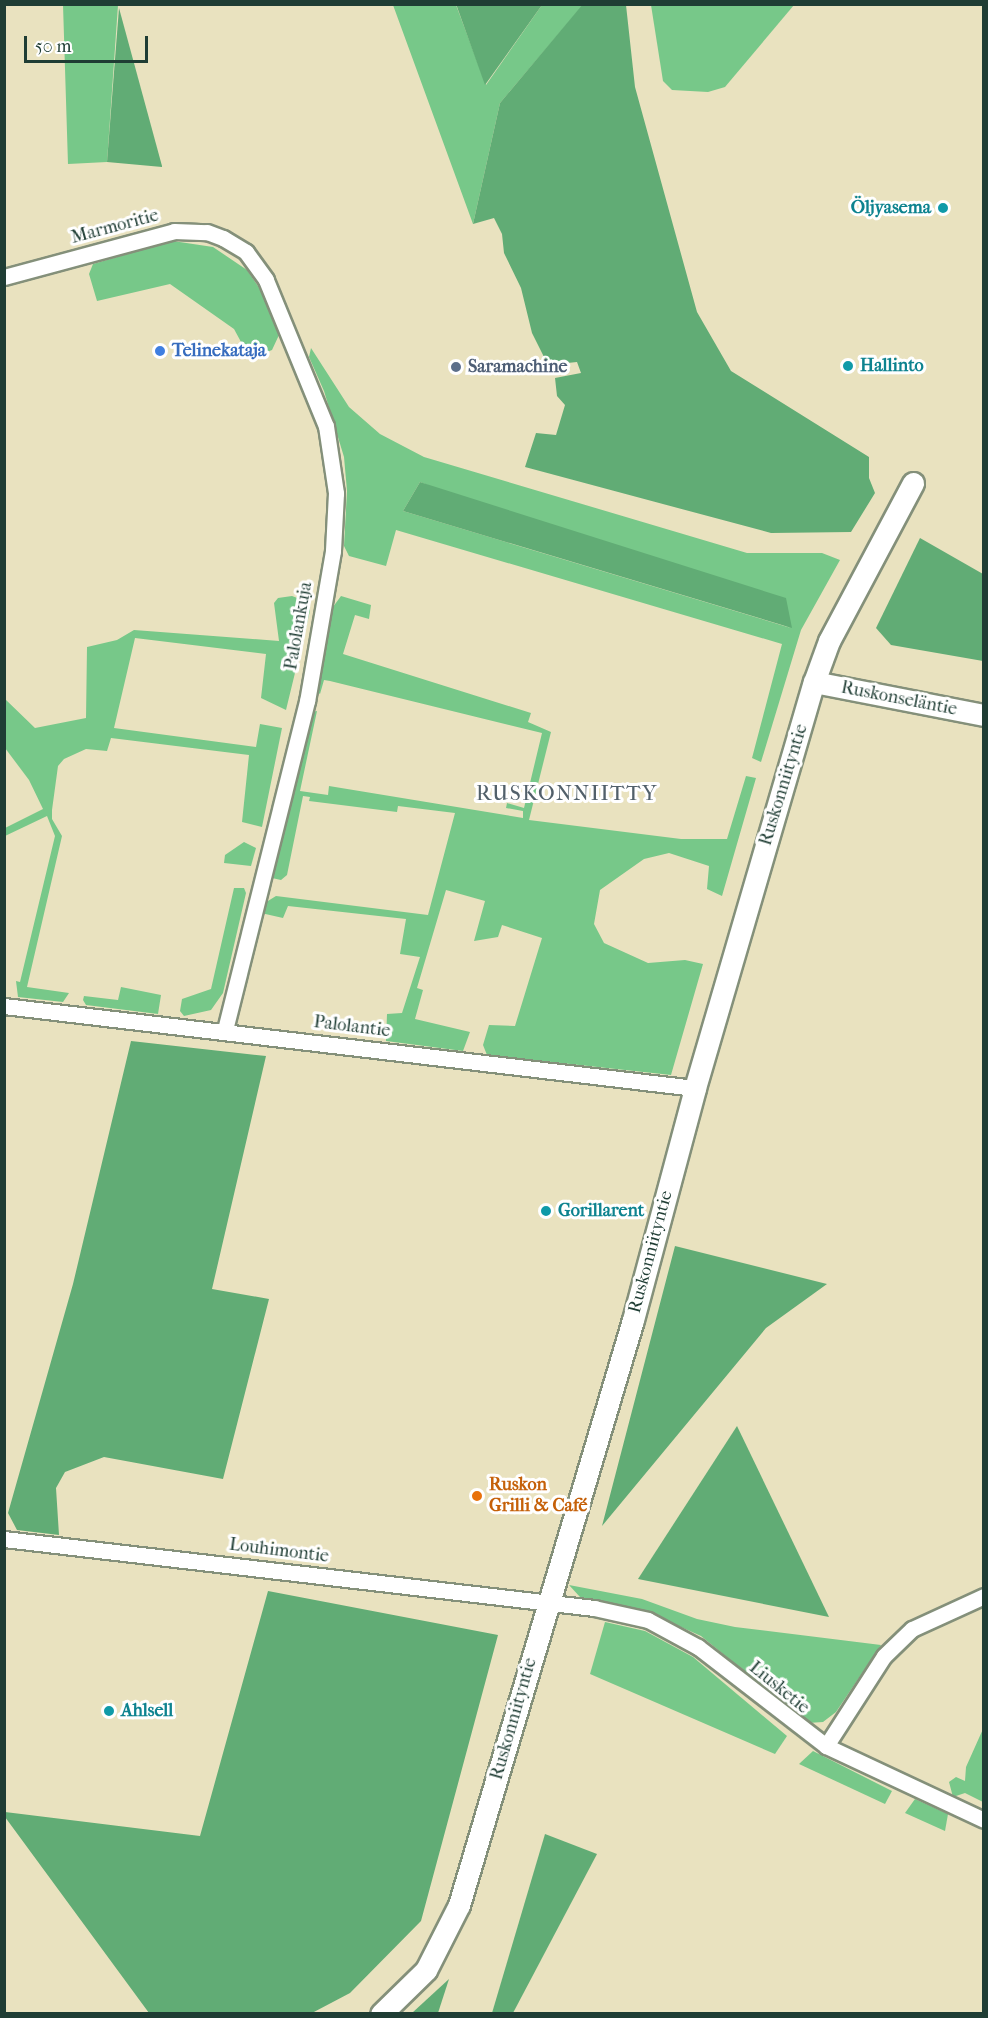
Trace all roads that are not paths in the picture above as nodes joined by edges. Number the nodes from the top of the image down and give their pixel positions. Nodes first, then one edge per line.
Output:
1 (235, 243) joint
2 (4, 278) edge
3 (913, 483) dead end
4 (814, 682) junction
5 (984, 716) edge
6 (4, 1006) edge
7 (225, 1031) junction
8 (695, 1088) junction
9 (4, 1539) edge
10 (984, 1596) edge
11 (548, 1602) junction
12 (826, 1746) junction
13 (984, 1820) edge
14 (381, 2013) edge

1 - 2 street, Marmoritie
1 - 7 street, Palolankuja
3 - 4 street, Ruskonniityntie
4 - 5 street, Ruskonseläntie
4 - 8 street, Ruskonniityntie
6 - 7 street, Palolantie
7 - 8 street, Palolantie
8 - 11 street, Ruskonniityntie
9 - 11 street, Louhimontie
10 - 12 street
11 - 12 street, Liusketie
11 - 14 street, Ruskonniityntie
12 - 13 street, Liusketie

